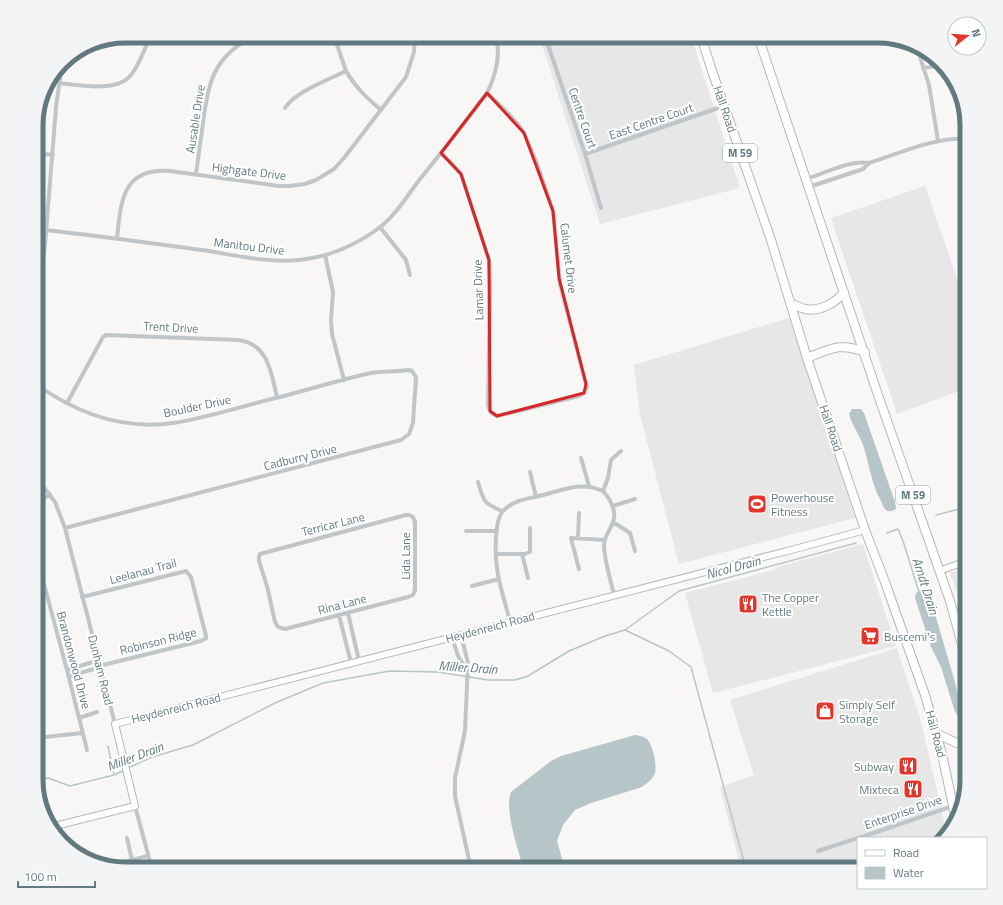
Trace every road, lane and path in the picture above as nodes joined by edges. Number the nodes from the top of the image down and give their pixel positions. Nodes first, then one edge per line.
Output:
1 (148, 43) edge
2 (241, 43) edge
3 (336, 43) edge
4 (415, 43) edge
5 (497, 43) edge
6 (547, 43) edge
7 (703, 43) edge
8 (760, 43) edge
9 (919, 54) edge
10 (935, 66) edge
11 (923, 68) junction
12 (346, 71) junction
13 (60, 74) edge
14 (59, 84) junction
15 (487, 93) junction
16 (724, 106) junction
17 (284, 108) dead end
18 (381, 110) junction
19 (960, 139) edge
20 (938, 141) junction
21 (441, 153) junction
22 (43, 154) edge
23 (585, 154) junction
24 (52, 155) junction
25 (870, 163) junction
26 (846, 166) junction
27 (849, 174) junction
28 (196, 175) junction
29 (806, 179) junction
30 (809, 187) junction
31 (601, 208) dead end
32 (380, 227) junction
33 (46, 230) junction
34 (117, 238) junction
35 (325, 255) junction
36 (43, 262) edge
37 (410, 275) dead end
38 (844, 292) junction
39 (790, 303) junction
40 (864, 352) junction
41 (807, 358) junction
42 (344, 380) junction
43 (43, 389) edge
44 (277, 397) junction
45 (67, 403) junction
46 (492, 414) joint
47 (621, 451) dead end
48 (581, 458) dead end
49 (530, 472) dead end
50 (478, 482) dead end
51 (43, 486) edge
52 (590, 486) junction
53 (603, 491) junction
54 (50, 494) junction
55 (536, 497) junction
56 (43, 499) edge
57 (635, 499) dead end
58 (613, 506) junction
59 (502, 511) junction
60 (579, 513) dead end
61 (411, 516) joint
62 (613, 522) junction
63 (65, 528) junction
64 (530, 528) dead end
65 (865, 530) junction
66 (466, 531) dead end
67 (497, 531) junction
68 (578, 538) junction
69 (605, 540) junction
70 (635, 551) dead end
71 (497, 554) junction
72 (522, 554) junction
73 (960, 564) edge
74 (579, 569) dead end
75 (939, 571) junction
76 (528, 578) dead end
77 (498, 579) junction
78 (43, 582) edge
79 (472, 586) dead end
80 (614, 595) junction
81 (411, 596) joint
82 (82, 597) junction
83 (348, 613) junction
84 (339, 615) junction
85 (510, 622) junction
86 (278, 627) joint
87 (461, 635) junction
88 (452, 637) junction
89 (960, 637) edge
90 (206, 638) joint
91 (99, 660) junction
92 (359, 661) junction
93 (351, 663) junction
94 (101, 667) junction
95 (67, 670) junction
96 (467, 670) junction
97 (68, 676) junction
98 (97, 712) dead end
99 (79, 718) junction
100 (115, 724) junction
101 (82, 733) junction
102 (937, 734) junction
103 (43, 737) edge
104 (960, 743) edge
105 (87, 750) dead end
106 (956, 804) edge
107 (135, 806) junction
108 (953, 806) junction
109 (954, 811) edge
110 (57, 826) edge
111 (861, 837) edge
112 (126, 838) dead end
113 (857, 838) edge
114 (818, 851) dead end
115 (148, 856) junction
116 (132, 860) junction
117 (124, 862) edge
118 (150, 862) edge
119 (470, 862) edge

1 - 14 street
2 - 28 street, Ausable Drive
3 - 12 street
4 - 18 street, Highgate Drive
5 - 15 street, Manitou Drive
6 - 23 street, Centre Court
7 - 16 highway, Hall Road / M 59
8 - 29 highway, M 59
9 - 11 street
10 - 11 street
11 - 20 street
12 - 17 street
12 - 18 street
13 - 14 street
14 - 24 street
15 - 21 street, Manitou Drive
15 - 46 street, Calumet Drive
16 - 23 street, East Centre Court
16 - 39 highway, Hall Road / M 59
18 - 28 street, Highgate Drive
19 - 20 street
20 - 25 street
21 - 32 street, Manitou Drive
21 - 46 street, Lamar Drive
22 - 24 street
23 - 31 street, Centre Court
24 - 33 street
25 - 26 street
25 - 27 street
26 - 27 street
26 - 29 street
27 - 30 street
28 - 34 street, Highgate Drive
29 - 30 highway, M 59
30 - 38 highway, M 59
32 - 35 street, Manitou Drive
32 - 37 street
33 - 34 street, Manitou Drive
33 - 36 street
34 - 35 street, Manitou Drive
35 - 42 street
38 - 39 highway
38 - 40 highway, M 59
39 - 41 highway, Hall Road / M 59
40 - 41 highway
40 - 75 highway, M 59
41 - 65 highway, Hall Road / M 59
42 - 44 street, Boulder Drive
42 - 63 street, Cadburry Drive
43 - 45 street, Boulder Drive
44 - 45 street, Boulder Drive
44 - 45 street, Trent Drive
47 - 53 street
48 - 52 street
49 - 55 street
50 - 59 street
51 - 54 street, Dunham Road
52 - 53 street
52 - 55 street
53 - 58 street
54 - 56 street
54 - 63 street, Dunham Road
55 - 59 street
57 - 58 street
58 - 62 street
59 - 67 street
60 - 68 street
61 - 81 street, Lida Lane
61 - 86 street, Terricar Lane
62 - 69 street
62 - 70 street
63 - 82 street, Dunham Road
64 - 72 street
65 - 80 street, Heydenreich Road
65 - 102 highway, Hall Road / M 59
66 - 67 street
67 - 71 street
68 - 69 street
68 - 74 street
69 - 80 street
71 - 72 street
71 - 77 street
72 - 76 street
73 - 75 street
75 - 89 highway, M 59
77 - 79 street
77 - 85 street
78 - 95 street, Brandonwood Drive
80 - 85 street, Heydenreich Road
81 - 83 street, Rina Lane
82 - 90 street, Leelanau Trail
82 - 91 street, Dunham Road
83 - 84 street, Rina Lane
83 - 92 street
84 - 86 street, Rina Lane
84 - 93 street
85 - 87 street, Heydenreich Road
87 - 88 street, Heydenreich Road
87 - 96 street
88 - 92 street, Heydenreich Road
88 - 96 street
90 - 94 street, Robinson Ridge
91 - 94 street, Dunham Road
91 - 95 street
92 - 93 street, Heydenreich Road
93 - 100 street, Heydenreich Road
94 - 97 street, Robinson Ridge
94 - 100 street, Dunham Road
95 - 97 street, Brandonwood Drive
96 - 119 street
97 - 99 street, Brandonwood Drive
98 - 99 street
99 - 101 street, Brandonwood Drive
100 - 107 street, Dunham Road
101 - 103 street
101 - 105 street, Brandonwood Drive
102 - 104 highway
102 - 108 highway, Hall Road / M 59
106 - 108 highway
107 - 110 street
107 - 115 street, Dunham Road
108 - 109 highway, Hall Road / M 59
108 - 111 street, Enterprise Drive
112 - 116 street
113 - 114 street, Enterprise Drive
115 - 116 street
115 - 118 street, Dunham Road
116 - 117 street

